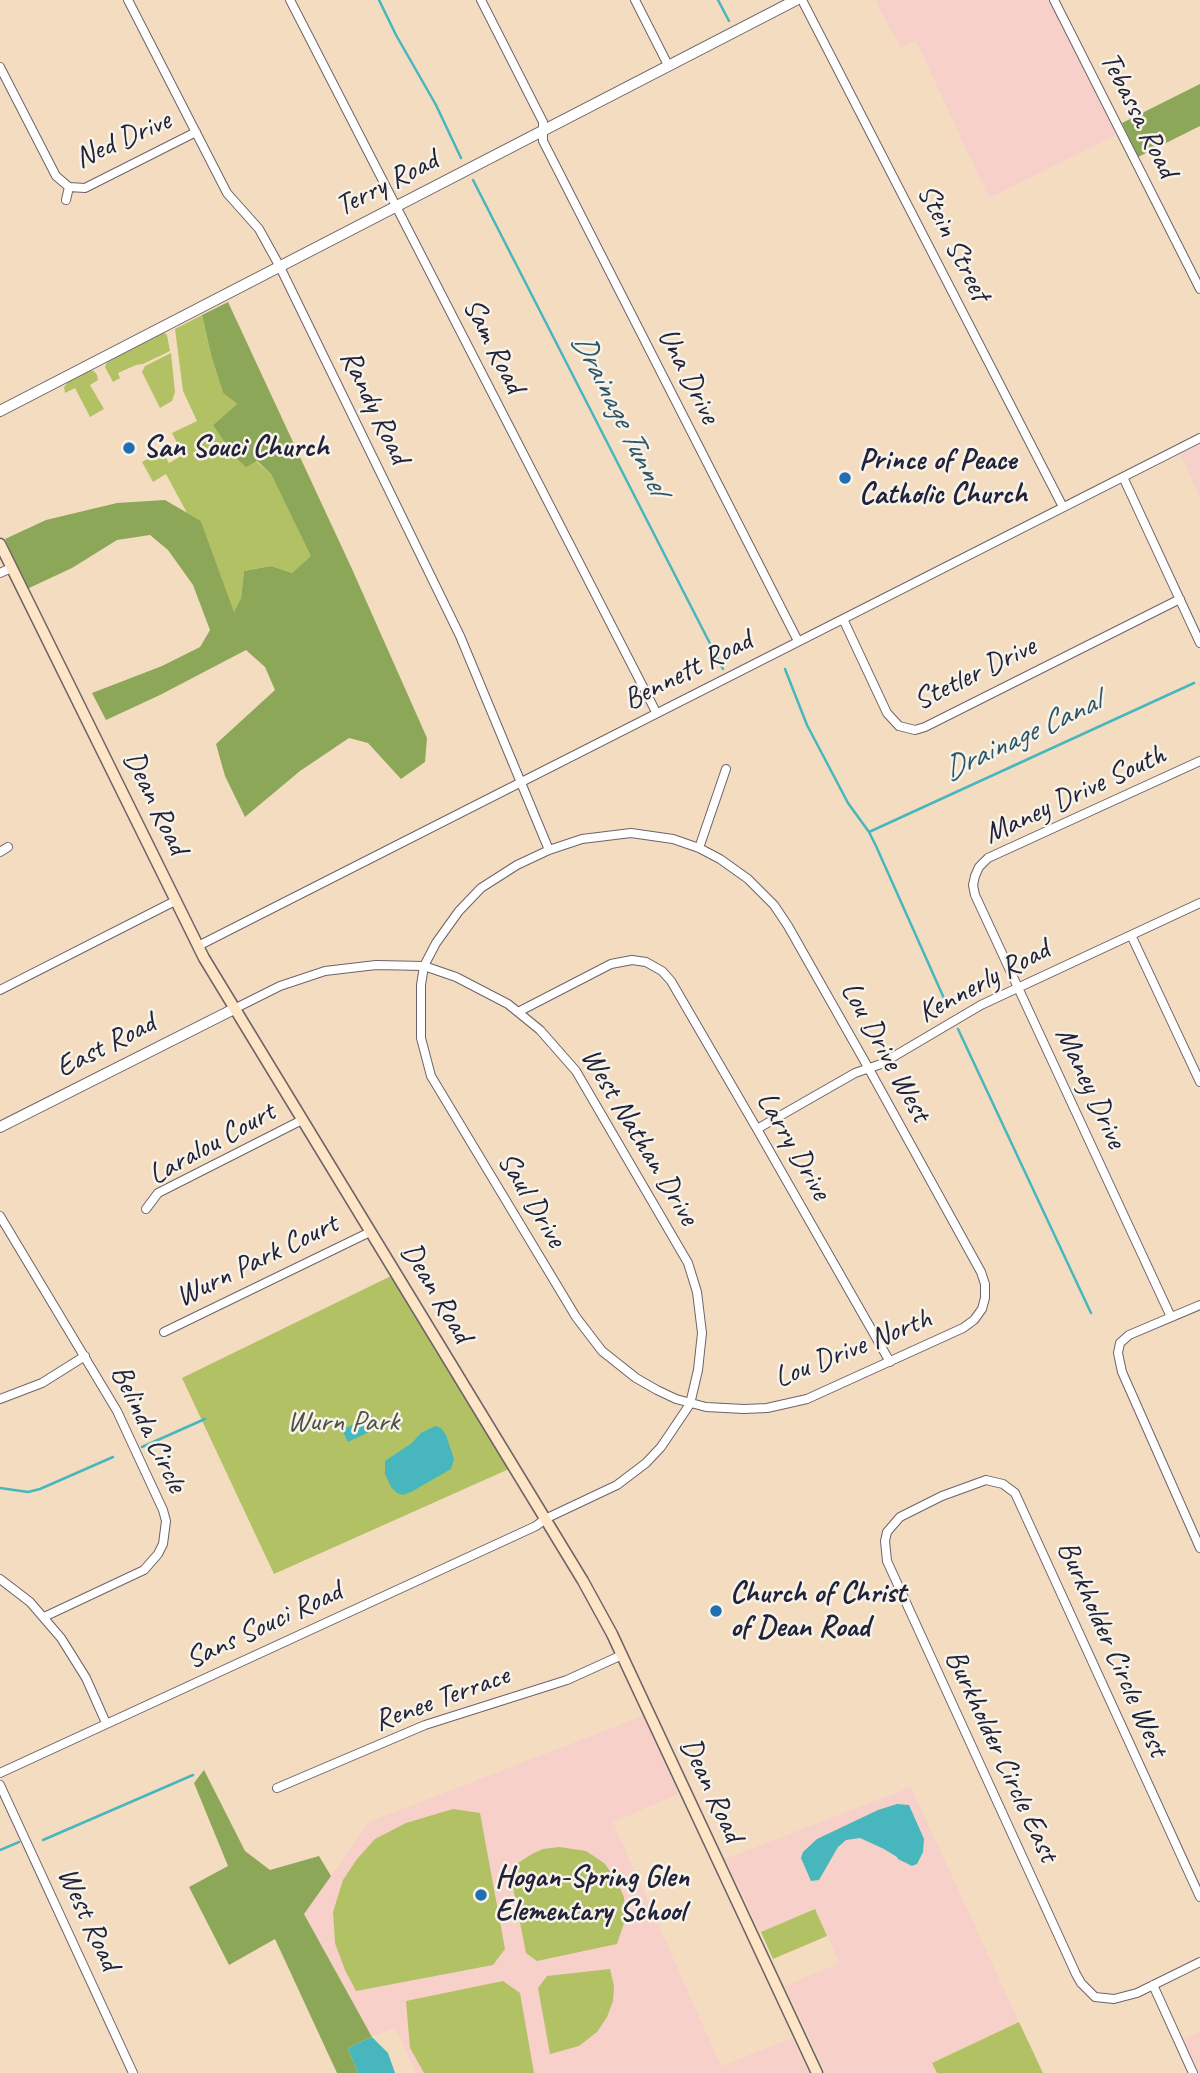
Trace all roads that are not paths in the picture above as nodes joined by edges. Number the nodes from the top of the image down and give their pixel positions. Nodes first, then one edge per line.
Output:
1 (128, 0) edge
2 (290, 0) edge
3 (481, 0) edge
4 (635, 0) edge
5 (796, 0) edge
6 (802, 0) edge
7 (1054, 0) edge
8 (668, 65) junction
9 (0, 67) edge
10 (543, 130) junction
11 (195, 132) junction
12 (69, 187) junction
13 (66, 200) dead end
14 (395, 207) junction
15 (280, 267) junction
16 (1200, 289) edge
17 (0, 411) edge
18 (1200, 439) edge
19 (1123, 477) junction
20 (1063, 507) junction
21 (0, 544) edge
22 (11, 568) junction
23 (0, 573) edge
24 (1180, 599) junction
25 (843, 619) junction
26 (798, 641) junction
27 (1200, 643) edge
28 (656, 712) junction
29 (1200, 761) edge
30 (726, 769) dead end
31 (521, 781) junction
32 (699, 848) junction
33 (549, 850) junction
34 (975, 876) joint
35 (175, 901) junction
36 (1200, 904) edge
37 (1131, 935) junction
38 (198, 946) junction
39 (424, 966) junction
40 (1017, 987) junction
41 (0, 990) edge
42 (234, 1009) junction
43 (518, 1012) junction
44 (869, 1069) junction
45 (1200, 1082) edge
46 (302, 1120) junction
47 (0, 1128) edge
48 (757, 1129) junction
49 (146, 1209) dead end
50 (0, 1216) edge
51 (370, 1232) junction
52 (1200, 1305) edge
53 (982, 1309) joint
54 (1171, 1317) junction
55 (164, 1332) dead end
56 (85, 1356) junction
57 (890, 1362) junction
58 (0, 1399) edge
59 (690, 1404) junction
60 (942, 1496) joint
61 (545, 1520) junction
62 (1200, 1548) edge
63 (0, 1579) edge
64 (44, 1617) junction
65 (622, 1655) junction
66 (106, 1723) junction
67 (0, 1773) edge
68 (0, 1785) edge
69 (277, 1788) dead end
70 (1200, 1897) edge
71 (1200, 1962) edge
72 (1153, 1985) junction
73 (133, 2073) edge
74 (817, 2073) edge
75 (1193, 2073) edge

1 - 11 street, Randy Road
2 - 14 street, Sam Road
3 - 10 street, Una Drive
4 - 8 street
5 - 8 street, Terry Road
6 - 20 street, Stein Street
7 - 16 street, Tebassa Road
8 - 10 street, Terry Road
9 - 12 street
10 - 14 street, Terry Road
10 - 26 street, Una Drive
11 - 12 street, Ned Drive
11 - 15 street, Randy Road
12 - 13 street
14 - 15 street, Terry Road
14 - 28 street, Sam Road
15 - 17 street, Terry Road
15 - 31 street, Randy Road
18 - 19 street, Bennett Road
19 - 20 street, Bennett Road
19 - 24 street
20 - 25 street, Bennett Road
21 - 22 main road, Dean Road
22 - 23 street
22 - 35 main road, Dean Road
24 - 25 street, Stetler Drive
24 - 27 street
25 - 26 street, Bennett Road
26 - 28 street, Bennett Road
28 - 31 street, Bennett Road
29 - 34 street, Maney Drive South
30 - 32 street
31 - 33 street, Randy Road
31 - 38 street, Bennett Road
32 - 33 street, Lou Drive West
32 - 44 street, Lou Drive West
33 - 39 street, Lou Drive West
34 - 40 street, Maney Drive
35 - 38 main road, Dean Road
35 - 41 street
36 - 37 street, Kennerly Road
37 - 40 street, Kennerly Road
37 - 45 street
38 - 42 main road, Dean Road
39 - 42 street, West Nathan Drive
39 - 43 street, West Nathan Drive
39 - 59 street, Saul Drive
40 - 44 street, Kennerly Road
40 - 54 street, Maney Drive
42 - 46 main road, Dean Road
42 - 47 street, East Road
43 - 48 street, Larry Drive
43 - 59 street, West Nathan Drive
44 - 48 street, Kennerly Road
44 - 53 street, Lou Drive West
46 - 49 street, Laralou Court
46 - 51 main road, Dean Road
48 - 57 street, Larry Drive
50 - 56 street, Belinda Circle
51 - 55 street, Wurn Park Court
51 - 61 main road, Dean Road
52 - 54 street
53 - 57 street, Lou Drive North
54 - 62 street
56 - 58 street
56 - 64 street, Belinda Circle
57 - 59 street, Lou Drive North
59 - 61 street, Sans Souci Road
60 - 70 street, Burkholder Circle West
60 - 72 street, Burkholder Circle East
61 - 65 main road, Dean Road
61 - 66 street, Sans Souci Road
63 - 64 street
64 - 66 street
65 - 69 street, Renee Terrace
65 - 74 main road, Dean Road
66 - 67 street, Sans Souci Road
68 - 73 street, West Road
71 - 72 street
72 - 75 street

